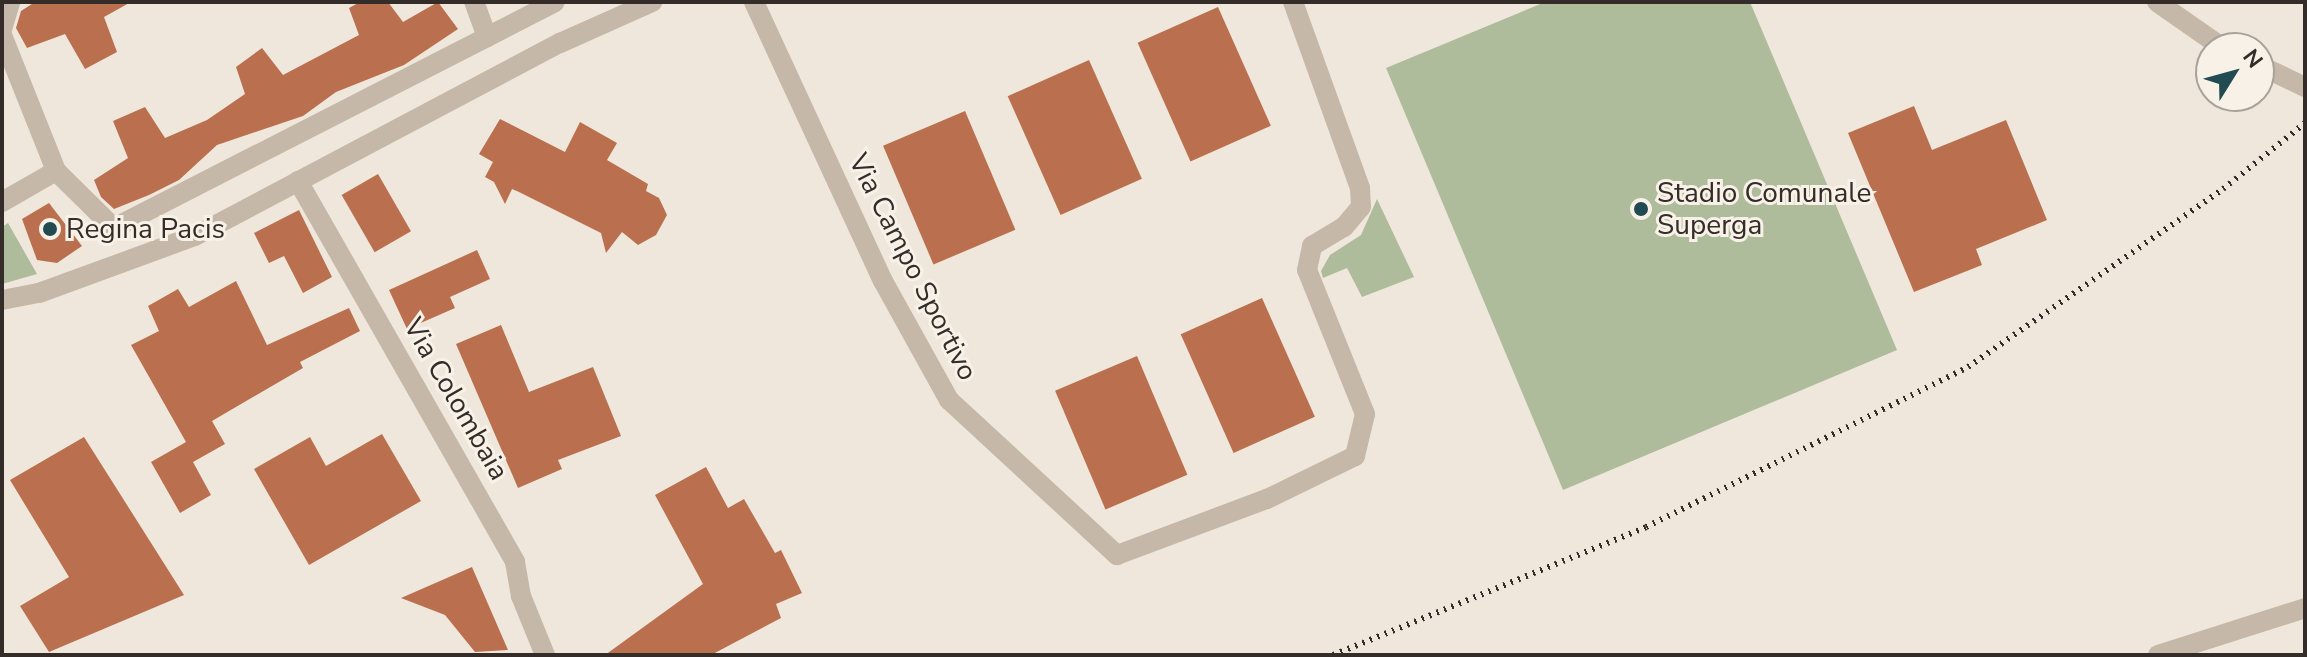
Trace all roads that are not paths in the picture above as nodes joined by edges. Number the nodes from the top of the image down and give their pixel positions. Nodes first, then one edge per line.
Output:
1 (10, 2) edge
2 (474, 2) edge
3 (555, 2) edge
4 (652, 2) edge
5 (754, 2) edge
6 (1293, 2) edge
7 (2157, 2) edge
8 (2, 32) edge
9 (2200, 32) edge
10 (487, 37) junction
11 (2275, 73) edge
12 (2305, 87) edge
13 (56, 171) junction
14 (298, 181) junction
15 (2, 202) edge
16 (2, 300) edge
17 (2305, 608) edge
18 (545, 655) edge
19 (2158, 655) edge

1 - 8 street
2 - 10 street
3 - 10 street
4 - 14 street
5 - 6 street, Via Campo Sportivo
7 - 9 street
8 - 13 street
10 - 13 street
11 - 12 street
13 - 15 street
14 - 16 street
14 - 18 street, Via Colombaia
17 - 19 street

